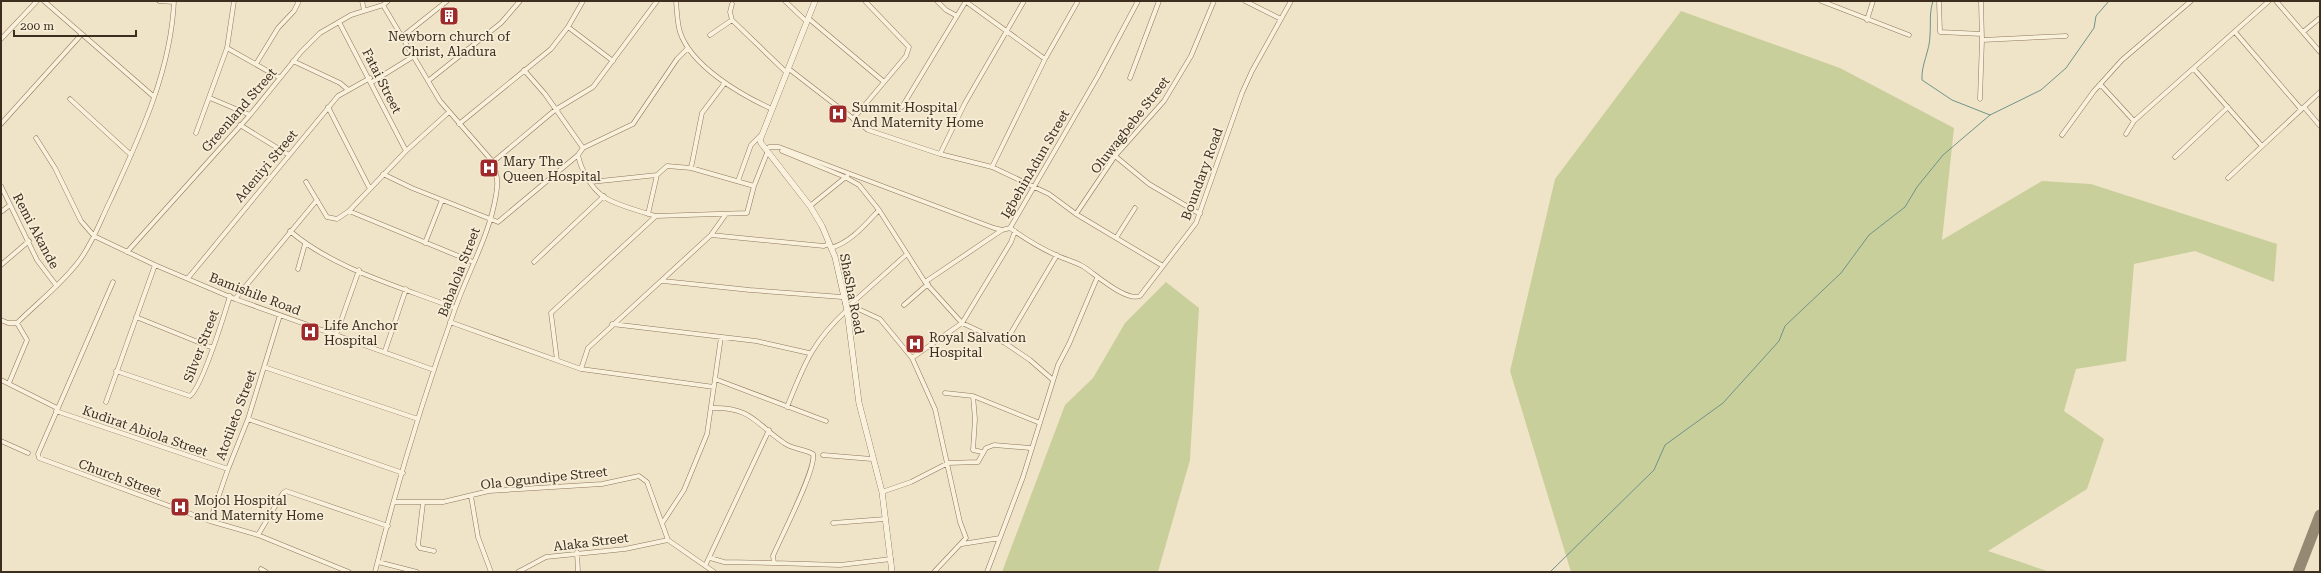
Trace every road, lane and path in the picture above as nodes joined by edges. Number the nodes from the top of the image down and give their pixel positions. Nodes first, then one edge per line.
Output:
1 (37, 1) edge
2 (44, 1) edge
3 (159, 1) edge
4 (174, 1) edge
5 (234, 1) edge
6 (299, 1) edge
7 (362, 1) edge
8 (388, 1) edge
9 (447, 1) edge
10 (520, 1) edge
11 (583, 1) edge
12 (657, 1) edge
13 (676, 1) edge
14 (785, 1) edge
15 (815, 1) edge
16 (865, 1) edge
17 (937, 1) edge
18 (966, 1) edge
19 (1024, 1) edge
20 (1078, 1) edge
21 (1138, 1) edge
22 (1159, 1) edge
23 (1214, 1) edge
24 (1245, 1) edge
25 (1291, 1) edge
26 (1820, 1) edge
27 (1873, 1) edge
28 (1939, 1) edge
29 (1981, 1) edge
30 (2191, 1) edge
31 (2269, 1) edge
32 (2276, 1) edge
33 (443, 3) edge
34 (732, 4) dead end
35 (383, 5) junction
36 (364, 10) junction
37 (957, 16) junction
38 (2320, 18) edge
39 (1281, 19) junction
40 (732, 20) junction
41 (808, 20) junction
42 (1867, 20) junction
43 (339, 22) junction
44 (568, 27) junction
45 (1006, 32) junction
46 (2235, 32) junction
47 (2303, 32) junction
48 (1982, 34) junction
49 (81, 35) junction
50 (710, 35) dead end
51 (1909, 35) dead end
52 (403, 36) junction
53 (2066, 36) dead end
54 (2, 37) edge
55 (1982, 40) junction
56 (227, 48) junction
57 (688, 48) junction
58 (2320, 52) edge
59 (414, 56) junction
60 (1045, 59) junction
61 (293, 61) junction
62 (613, 61) junction
63 (256, 64) junction
64 (2194, 69) junction
65 (524, 70) junction
66 (788, 71) junction
67 (280, 78) junction
68 (370, 78) junction
69 (1130, 78) dead end
70 (428, 81) junction
71 (883, 81) junction
72 (372, 82) junction
73 (724, 84) junction
74 (2100, 84) junction
75 (347, 89) junction
76 (2320, 92) edge
77 (153, 96) junction
78 (210, 98) junction
79 (70, 99) dead end
80 (1980, 99) dead end
81 (328, 107) junction
82 (902, 107) dead end
83 (2228, 107) junction
84 (2303, 108) junction
85 (772, 109) junction
86 (555, 110) junction
87 (449, 112) junction
88 (250, 115) junction
89 (853, 120) junction
90 (2134, 121) junction
91 (1, 123) edge
92 (459, 124) junction
93 (240, 125) junction
94 (2320, 126) edge
95 (196, 133) dead end
96 (763, 133) junction
97 (2126, 134) dead end
98 (2062, 135) dead end
99 (36, 138) dead end
100 (761, 143) junction
101 (2261, 145) junction
102 (769, 147) junction
103 (583, 148) junction
104 (406, 151) junction
105 (767, 153) junction
106 (940, 154) junction
107 (131, 155) junction
108 (289, 155) junction
109 (578, 155) junction
110 (1114, 156) junction
111 (2175, 157) dead end
112 (802, 158) junction
113 (493, 162) junction
114 (992, 167) junction
115 (691, 168) junction
116 (383, 174) junction
117 (657, 175) junction
118 (851, 176) junction
119 (845, 177) junction
120 (2228, 178) dead end
121 (738, 181) junction
122 (306, 182) dead end
123 (592, 182) junction
124 (1, 186) edge
125 (754, 186) junction
126 (1032, 188) junction
127 (370, 189) junction
128 (604, 196) junction
129 (317, 200) junction
130 (442, 200) junction
131 (10, 204) junction
132 (810, 206) junction
133 (1134, 208) dead end
134 (879, 210) junction
135 (349, 211) junction
136 (1, 212) edge
137 (648, 214) junction
138 (726, 214) junction
139 (1076, 214) junction
140 (1200, 214) junction
141 (656, 216) junction
142 (490, 219) junction
143 (1010, 228) junction
144 (1002, 230) junction
145 (290, 231) junction
146 (1015, 231) junction
147 (711, 235) junction
148 (94, 236) junction
149 (1116, 238) junction
150 (29, 241) junction
151 (425, 243) junction
152 (306, 244) junction
153 (830, 246) junction
154 (127, 252) junction
155 (907, 254) junction
156 (1057, 256) junction
157 (473, 262) junction
158 (534, 262) dead end
159 (1, 264) edge
160 (155, 265) junction
161 (1163, 266) junction
162 (298, 269) dead end
163 (359, 270) junction
164 (188, 278) junction
165 (1096, 278) junction
166 (662, 281) junction
167 (113, 282) dead end
168 (927, 283) junction
169 (56, 285) junction
170 (406, 289) junction
171 (230, 296) junction
172 (842, 297) junction
173 (235, 299) junction
174 (848, 304) junction
175 (904, 305) dead end
176 (455, 308) junction
177 (847, 310) junction
178 (280, 315) junction
179 (136, 318) junction
180 (1, 320) edge
181 (450, 322) junction
182 (17, 323) junction
183 (962, 323) junction
184 (612, 324) junction
185 (336, 335) junction
186 (721, 337) junction
187 (1005, 344) junction
188 (212, 348) junction
189 (385, 351) junction
190 (809, 354) junction
191 (912, 358) junction
192 (557, 360) junction
193 (264, 367) junction
194 (581, 369) junction
195 (434, 370) junction
196 (116, 371) junction
197 (716, 379) junction
198 (1, 380) edge
199 (1053, 380) junction
200 (8, 383) junction
201 (714, 387) junction
202 (946, 393) dead end
203 (973, 396) junction
204 (106, 402) dead end
205 (787, 407) junction
206 (712, 408) junction
207 (56, 410) junction
208 (248, 419) junction
209 (418, 420) junction
210 (826, 421) dead end
211 (1040, 423) junction
212 (769, 430) junction
213 (1, 441) edge
214 (1030, 448) junction
215 (982, 452) junction
216 (28, 453) dead end
217 (823, 454) dead end
218 (872, 459) junction
219 (948, 462) junction
220 (228, 469) junction
221 (403, 473) junction
222 (882, 492) junction
223 (471, 496) junction
224 (395, 502) junction
225 (423, 503) junction
226 (885, 519) junction
227 (210, 521) junction
228 (663, 522) junction
229 (833, 523) dead end
230 (388, 526) junction
231 (258, 535) junction
232 (1000, 538) junction
233 (668, 540) junction
234 (962, 544) junction
235 (434, 550) dead end
236 (577, 552) junction
237 (710, 558) junction
238 (891, 558) junction
239 (378, 562) junction
240 (774, 563) junction
241 (706, 564) junction
242 (261, 569) dead end
243 (266, 572) edge
244 (349, 572) edge
245 (376, 572) edge
246 (417, 572) edge
247 (491, 572) edge
248 (518, 572) edge
249 (578, 572) edge
250 (714, 572) edge
251 (892, 572) edge
252 (934, 572) edge
253 (987, 572) edge

1 - 54 street
2 - 49 street
3 - 4 street
4 - 77 street
5 - 56 street
6 - 63 street
7 - 36 street
8 - 35 street
9 - 33 street
10 - 70 street
11 - 44 street
12 - 62 street
13 - 57 street
14 - 41 street
15 - 41 street
16 - 71 street
17 - 37 street
18 - 37 street
18 - 45 street
19 - 45 street
20 - 60 street
21 - 126 street, IgbehinAdun Street
22 - 69 street
23 - 110 street, Oluwagbebe Street
24 - 39 street
25 - 39 street, Boundary Road
26 - 42 street
27 - 42 street
28 - 48 street
29 - 48 street
30 - 74 street
31 - 46 street
32 - 47 street
33 - 52 street
34 - 40 street
35 - 36 street, Greenland Street
35 - 52 street
36 - 43 street, Greenland Street
37 - 82 street
38 - 47 street
39 - 140 street, Boundary Road
40 - 50 street
40 - 66 street
41 - 66 street
41 - 71 street
42 - 51 street
43 - 61 street, Greenland Street
43 - 68 street, Fatai Street
44 - 62 street
44 - 65 street
45 - 60 street
45 - 106 street
46 - 64 street
46 - 84 street
47 - 58 street
48 - 55 street
49 - 77 street
49 - 91 street
52 - 59 street
53 - 55 street
55 - 80 street
56 - 63 street
56 - 78 street
57 - 73 street
57 - 103 street
59 - 70 street
59 - 72 street
60 - 114 street
61 - 67 street, Greenland Street
61 - 75 street
62 - 86 street
63 - 67 street
64 - 83 street
64 - 90 street
65 - 86 street
65 - 92 street
66 - 85 street
66 - 89 street
67 - 88 street, Greenland Street
68 - 72 street, Fatai Street
68 - 75 street, Adeniyi Street
70 - 87 street
71 - 89 street
72 - 104 street, Fatai Street
73 - 85 street
73 - 115 street
74 - 90 street
74 - 98 street
75 - 81 street, Adeniyi Street
76 - 84 street
77 - 107 street
78 - 88 street
78 - 95 street
79 - 107 street
81 - 108 street, Adeniyi Street
81 - 127 street
83 - 101 street
83 - 111 street
84 - 94 street
84 - 101 street
85 - 96 street
86 - 103 street
86 - 113 street
87 - 92 street
87 - 104 street
88 - 93 street, Greenland Street
89 - 106 street
90 - 97 street
92 - 113 street
93 - 108 street
93 - 154 street, Greenland Street
96 - 100 street
96 - 121 street
99 - 148 street
100 - 102 street
100 - 105 street, ShaSha Road
101 - 120 street
102 - 112 street
102 - 112 street, IgbehinAdun Street
103 - 109 street
104 - 116 street
105 - 125 street
105 - 132 street, ShaSha Road
106 - 114 street
107 - 148 street
108 - 164 street, Adeniyi Street
109 - 123 street
109 - 142 street
110 - 139 street, Oluwagbebe Street
110 - 140 street
112 - 118 street, IgbehinAdun Street
112 - 119 street
113 - 142 street, Babalola Street
114 - 126 street
115 - 117 street
115 - 121 street
116 - 127 street
116 - 130 street
117 - 123 street
117 - 137 street
118 - 119 street
118 - 144 street, IgbehinAdun Street
119 - 132 street
119 - 134 street
121 - 125 street
122 - 129 street
123 - 128 street
124 - 131 street, Remi Akande
125 - 138 street
126 - 139 street
126 - 143 street, IgbehinAdun Street
127 - 135 street
128 - 137 street
128 - 158 street
129 - 135 street
129 - 145 street
130 - 142 street
130 - 151 street
131 - 136 street
131 - 150 street, Remi Akande
132 - 153 street, ShaSha Road
133 - 149 street
134 - 153 street
134 - 155 street
135 - 151 street
137 - 141 street
138 - 141 street
138 - 147 street
139 - 149 street
140 - 161 street, Boundary Road
141 - 192 street
142 - 157 street, Babalola Street
143 - 144 street, IgbehinAdun Street
143 - 146 street, Boundary Road
144 - 168 street
145 - 152 street
145 - 173 street
146 - 156 street, Boundary Road
146 - 183 street
147 - 153 street
147 - 166 street
148 - 154 street, Bamishile Road
148 - 169 street
149 - 161 street
150 - 159 street
150 - 169 street, Remi Akande
151 - 157 street
152 - 162 street
152 - 163 street
153 - 172 street, ShaSha Road
154 - 160 street, Bamishile Road
155 - 168 street
155 - 174 street
156 - 165 street, Boundary Road
156 - 187 street
157 - 176 street, Babalola Street
160 - 164 street, Bamishile Road
160 - 179 street
161 - 165 street, Boundary Road
163 - 170 street
163 - 185 street
164 - 171 street, Bamishile Road
165 - 199 street
166 - 172 street
166 - 184 street
167 - 207 street
168 - 175 street
168 - 183 street
169 - 182 street
170 - 176 street
170 - 189 street
171 - 173 street, Bamishile Road
171 - 188 street, Silver Street
172 - 174 street, ShaSha Road
173 - 178 street, Bamishile Road
174 - 177 street, ShaSha Road
174 - 191 street
176 - 181 street, Babalola Street
177 - 190 street
177 - 218 street, ShaSha Road
178 - 185 street, Bamishile Road
178 - 193 street, Atotileto Street
179 - 188 street
179 - 196 street
180 - 182 street
181 - 192 street
181 - 195 street, Babalola Street
182 - 200 street
183 - 187 street
183 - 191 street
184 - 186 street
184 - 194 street
185 - 189 street, Bamishile Road
186 - 190 street
186 - 197 street
187 - 199 street
188 - 196 street, Silver Street
189 - 195 street, Bamishile Road
190 - 205 street
191 - 219 street
192 - 194 street
193 - 208 street, Atotileto Street
193 - 209 street
194 - 201 street
195 - 209 street, Babalola Street
196 - 204 street
197 - 201 street
197 - 205 street
198 - 200 street, Kudirat Abiola Street
199 - 211 street
200 - 207 street, Kudirat Abiola Street
201 - 206 street
202 - 203 street
203 - 211 street
203 - 215 street
205 - 210 street
206 - 212 street
206 - 228 street
207 - 220 street, Kudirat Abiola Street
207 - 227 street, Church Street
208 - 220 street, Atotileto Street
208 - 221 street
209 - 221 street, Babalola Street
211 - 214 street
212 - 237 street
212 - 240 street
213 - 216 street
214 - 215 street
214 - 232 street
215 - 219 street
217 - 218 street
218 - 222 street, ShaSha Road
219 - 222 street
219 - 234 street
220 - 227 street, Atotileto Street
221 - 224 street, Babalola Street
222 - 226 street, ShaSha Road
223 - 225 street, Ola Ogundipe Street
223 - 228 street, Ola Ogundipe Street
223 - 247 street
224 - 225 street, Ola Ogundipe Street
224 - 230 street, Babalola Street
225 - 235 street
226 - 229 street
226 - 238 street, ShaSha Road
227 - 231 street, Church Street
228 - 233 street, Ola Ogundipe Street
230 - 231 street
230 - 239 street, Babalola Street
231 - 244 street, Church Street
232 - 234 street
232 - 253 street
233 - 236 street, Alaka Street
233 - 241 street
234 - 252 street
236 - 248 street, Alaka Street
236 - 249 street
237 - 240 street
237 - 241 street
238 - 240 street
238 - 251 street, ShaSha Road
239 - 245 street, Babalola Street
239 - 246 street
241 - 250 street
242 - 243 street

